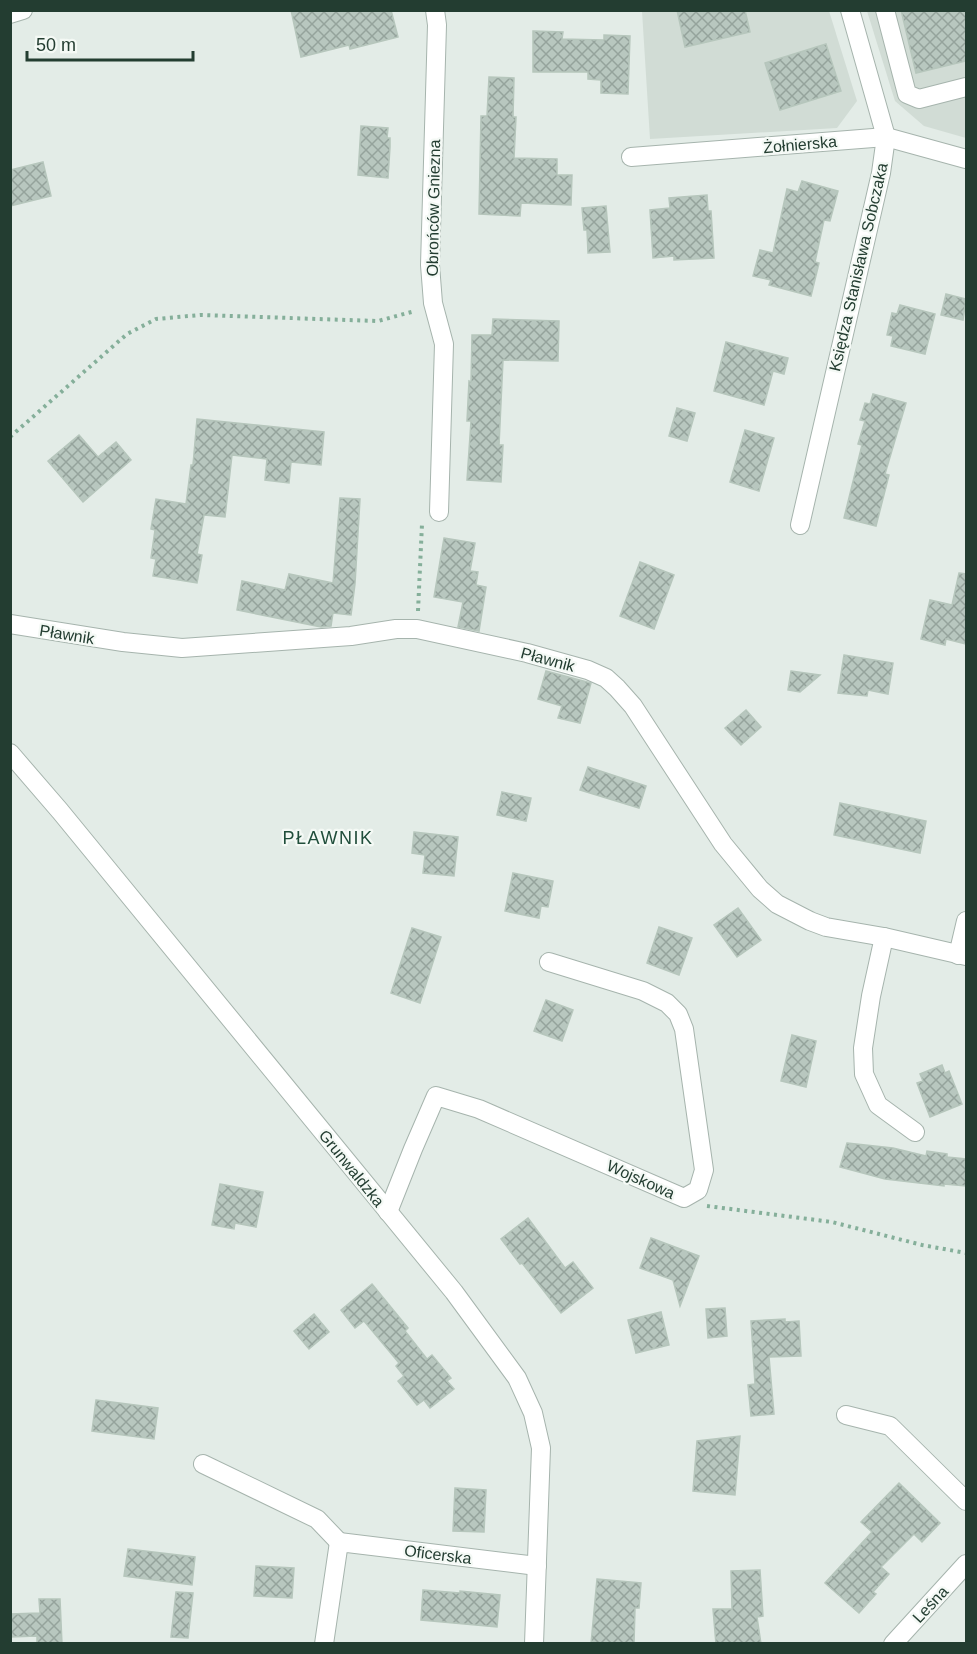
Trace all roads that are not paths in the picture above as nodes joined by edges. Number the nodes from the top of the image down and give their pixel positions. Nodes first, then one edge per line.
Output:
1 (23, 10) edge
2 (435, 10) edge
3 (850, 10) edge
4 (885, 10) edge
5 (10, 14) edge
6 (966, 87) edge
7 (886, 137) junction
8 (631, 158) dead end
9 (966, 159) edge
10 (439, 512) road end
11 (800, 525) dead end
12 (10, 624) edge
13 (10, 753) edge
14 (966, 921) edge
15 (885, 937) junction
16 (962, 955) edge
17 (549, 962) dead end
18 (915, 1132) dead end
19 (388, 1212) junction
20 (846, 1415) dead end
21 (203, 1464) dead end
22 (966, 1501) edge
23 (339, 1542) junction
24 (966, 1564) edge
25 (537, 1566) junction
26 (324, 1644) edge
27 (534, 1644) edge
28 (893, 1644) edge

1 - 5 street
2 - 10 street, Obrońców Gniezna
3 - 7 street, Księdza Stanisława Sobczaka
4 - 6 street
7 - 8 street, Żołnierska
7 - 9 street, Żołnierska
7 - 11 street, Księdza Stanisława Sobczaka
12 - 15 street, Pławnik
13 - 19 street, Grunwaldzka
14 - 16 street
15 - 16 street, Pławnik
15 - 18 street
17 - 19 street, Wojskowa
19 - 25 street, Grunwaldzka
20 - 22 street
21 - 23 street
23 - 25 street, Oficerska
23 - 26 street
24 - 28 street, Leśna
25 - 27 street, Grunwaldzka

